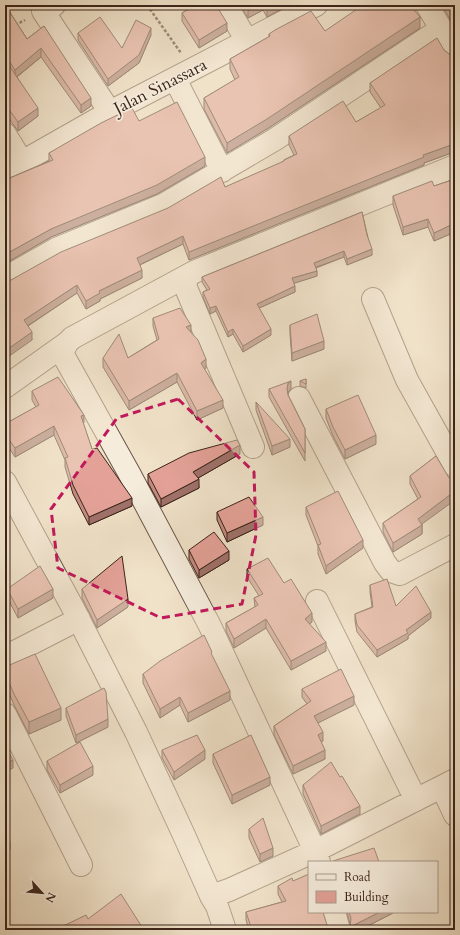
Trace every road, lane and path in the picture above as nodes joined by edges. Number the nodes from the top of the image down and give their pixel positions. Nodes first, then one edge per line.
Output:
1 (54, 5) edge
2 (147, 5) edge
3 (226, 5) edge
4 (316, 5) edge
5 (427, 5) edge
6 (450, 40) edge
7 (247, 41) junction
8 (184, 74) junction
9 (110, 112) junction
10 (5, 134) edge
11 (455, 166) edge
12 (14, 167) edge
13 (222, 171) junction
14 (194, 272) junction
15 (5, 278) edge
16 (373, 299) dead end
17 (65, 349) junction
18 (5, 387) edge
19 (299, 398) dead end
20 (253, 447) dead end
21 (455, 466) edge
22 (5, 482) edge
23 (455, 545) edge
24 (317, 601) dead end
25 (79, 620) junction
26 (5, 657) edge
27 (5, 714) edge
28 (449, 783) edge
29 (416, 800) junction
30 (455, 815) edge
31 (317, 856) edge
32 (81, 865) dead end
33 (211, 896) junction
34 (334, 913) edge
35 (225, 930) edge
36 (339, 930) edge

1 - 9 street
2 - 8 path
3 - 7 street
4 - 7 street, Jalan Sinassara
5 - 6 street
6 - 13 street
7 - 8 street, Jalan Sinassara
8 - 9 street, Jalan Sinassara
8 - 13 street
9 - 12 street, Jalan Sinassara
10 - 12 street
11 - 14 street
13 - 15 street
14 - 17 street
14 - 20 street
16 - 21 street
17 - 18 street
17 - 31 street
19 - 23 street
22 - 25 street
24 - 29 street
25 - 26 street
25 - 33 street
27 - 32 street
28 - 29 street
28 - 30 street
29 - 31 street
31 - 33 street
33 - 35 street
34 - 36 street

